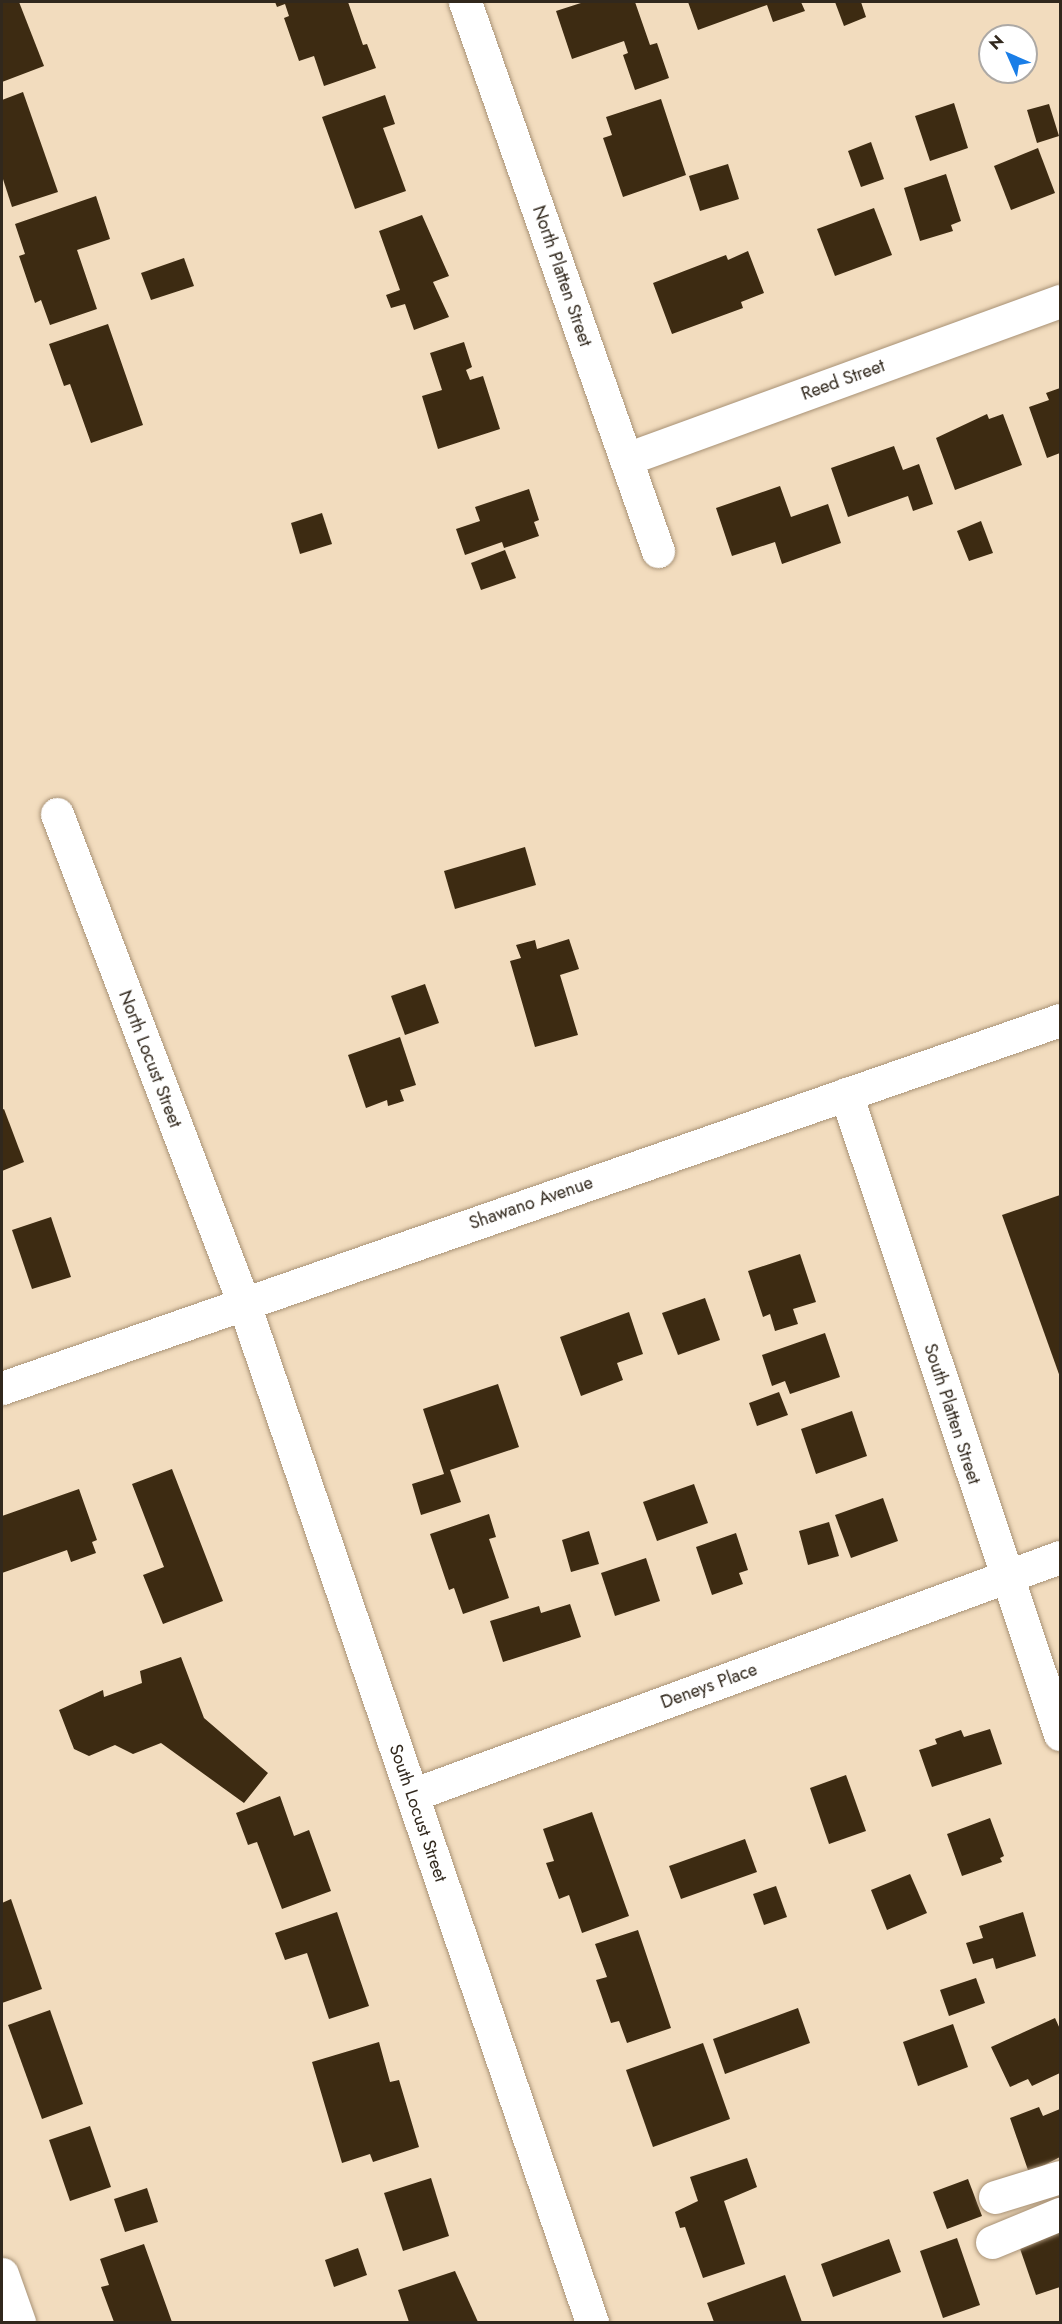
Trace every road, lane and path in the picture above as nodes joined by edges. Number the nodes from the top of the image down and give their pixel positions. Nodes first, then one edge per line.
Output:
1 (465, 2) edge
2 (1060, 301) edge
3 (626, 459) junction
4 (658, 551) dead end
5 (57, 814) dead end
6 (1060, 1020) edge
7 (846, 1094) junction
8 (244, 1304) junction
9 (2, 1388) edge
10 (1060, 1557) edge
11 (1006, 1577) junction
12 (1060, 1734) edge
13 (412, 1795) junction
14 (1060, 2177) edge
15 (995, 2197) dead end
16 (1060, 2214) edge
17 (992, 2242) dead end
18 (2, 2274) edge
19 (19, 2322) edge
20 (592, 2322) edge

1 - 3 street, North Platten Street
2 - 3 street, Reed Street
3 - 4 street, North Platten Street
5 - 8 street, North Locust Street
6 - 7 street, Shawano Avenue
7 - 8 street, Shawano Avenue
7 - 11 street, South Platten Street
8 - 9 street, Shawano Avenue
8 - 13 street, South Locust Street
10 - 11 street, Deneys Place
11 - 12 street, South Platten Street
11 - 13 street, Deneys Place
13 - 20 street, South Locust Street
14 - 15 street
16 - 17 street
18 - 19 street

